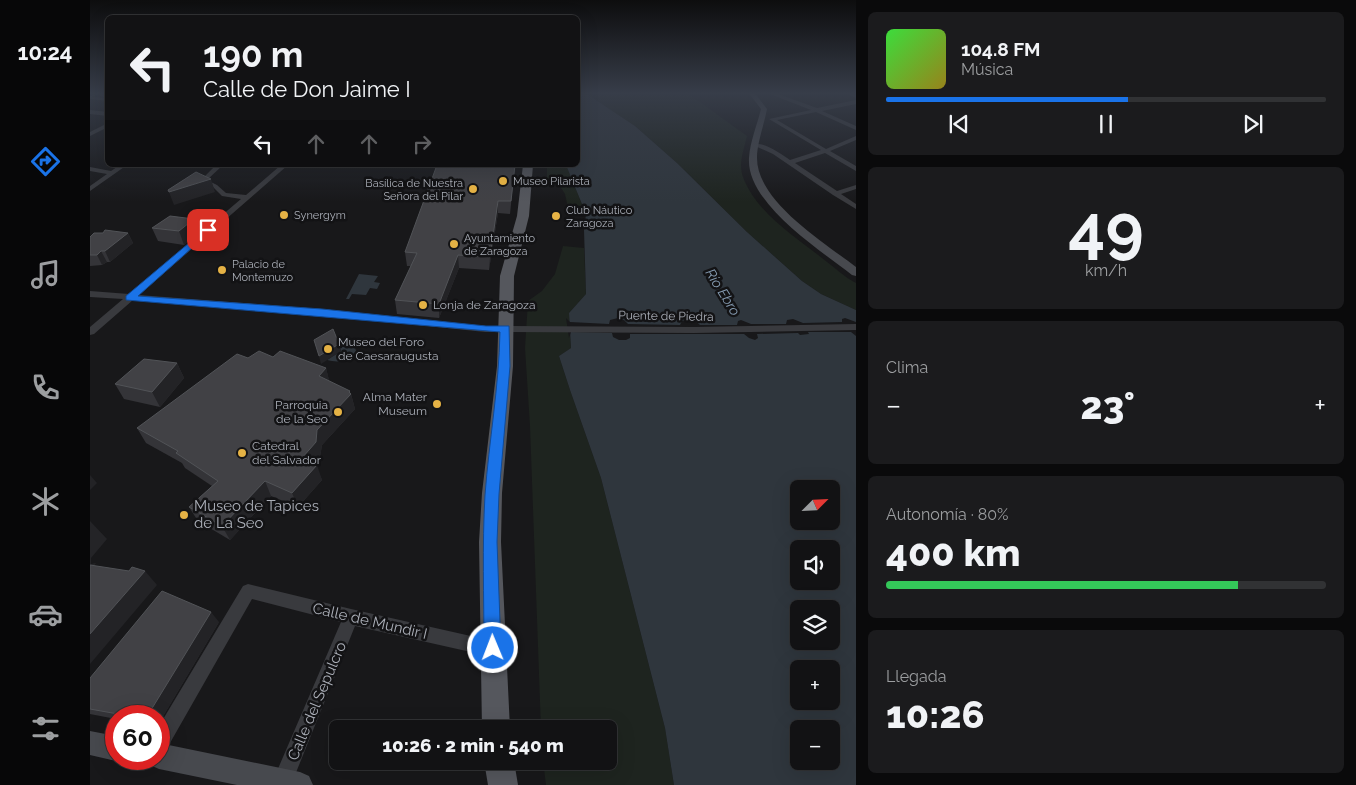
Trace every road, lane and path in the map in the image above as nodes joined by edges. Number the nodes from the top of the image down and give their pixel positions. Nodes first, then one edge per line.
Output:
1 (760, 129) edge
2 (786, 129) edge
3 (856, 138) edge
4 (756, 145) junction
5 (825, 151) junction
6 (789, 163) junction
7 (121, 167) edge
8 (218, 167) edge
9 (283, 167) edge
10 (528, 167) edge
11 (90, 169) edge
12 (856, 169) edge
13 (112, 173) junction
14 (856, 187) edge
15 (90, 189) edge
16 (835, 194) junction
17 (247, 197) junction
18 (856, 207) edge
19 (856, 273) edge
20 (90, 294) edge
21 (130, 298) junction
22 (856, 327) edge
23 (514, 328) junction
24 (90, 332) edge
25 (351, 617) junction
26 (493, 648) junction
27 (496, 720) edge
28 (170, 724) edge
29 (90, 743) edge
30 (105, 746) edge
31 (170, 758) edge
32 (496, 770) edge
33 (499, 770) edge
34 (288, 784) edge
35 (494, 785) edge
36 (503, 785) edge

1 - 4 main road
2 - 5 street
3 - 5 street
4 - 6 street
4 - 19 main road
5 - 6 street
5 - 12 street
6 - 16 street
7 - 13 street
8 - 17 street
9 - 17 street
10 - 23 main road
11 - 13 street
13 - 15 street
14 - 16 street
16 - 18 street
17 - 21 street
20 - 21 street, Puente de Piedra
21 - 23 street, Puente de Piedra
21 - 24 street
22 - 23 street, Puente de Piedra
23 - 26 main road
25 - 26 street, Calle de Mundir I
25 - 28 street, Calle de Mundir I
25 - 34 street, Calle del Sepulcro
26 - 27 main road
29 - 30 main road
31 - 34 main road
32 - 35 main road
33 - 36 main road

